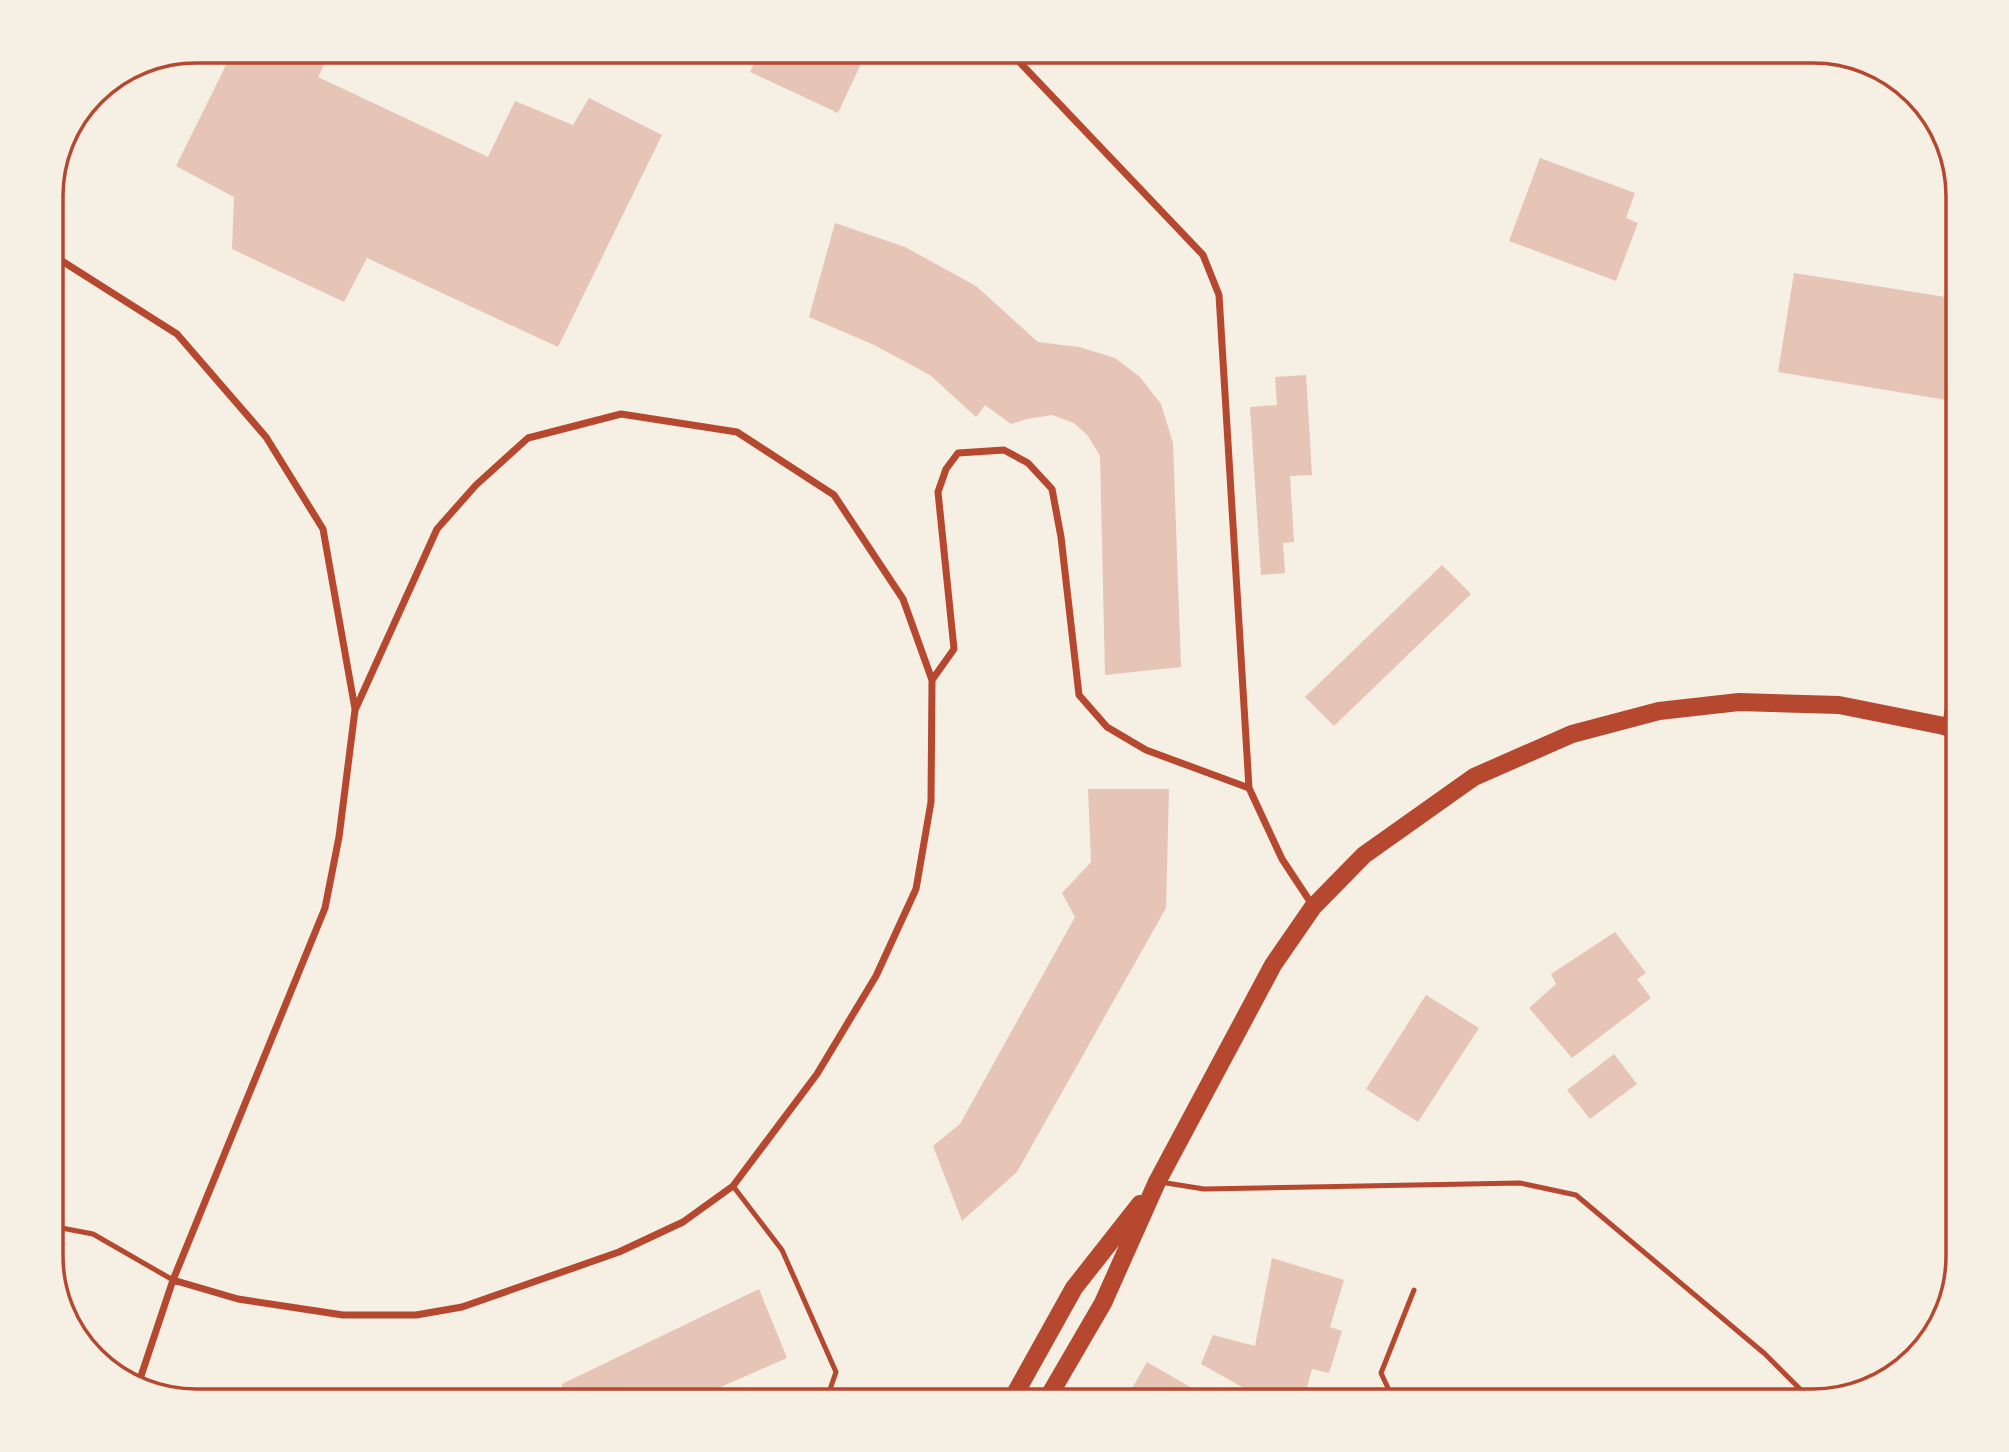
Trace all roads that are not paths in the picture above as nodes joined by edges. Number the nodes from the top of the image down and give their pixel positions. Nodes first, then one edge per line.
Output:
1 (1020, 63) edge
2 (63, 262) edge
3 (932, 680) junction
4 (355, 710) junction
5 (1946, 728) edge
6 (1249, 788) junction
7 (1313, 907) junction
8 (1157, 1182) junction
9 (733, 1186) junction
10 (63, 1228) edge
11 (173, 1280) junction
12 (1415, 1290) dead end
13 (141, 1377) edge
14 (830, 1389) edge
15 (1019, 1389) edge
16 (1053, 1389) edge
17 (1388, 1389) edge
18 (1800, 1389) edge

1 - 6 street
2 - 4 street
3 - 4 street
3 - 6 street
3 - 9 street
4 - 11 street
5 - 7 main road
6 - 7 street
7 - 8 main road
8 - 15 main road
8 - 16 main road
8 - 18 lane
9 - 11 street
9 - 14 lane
10 - 11 lane
11 - 13 street
12 - 17 lane

